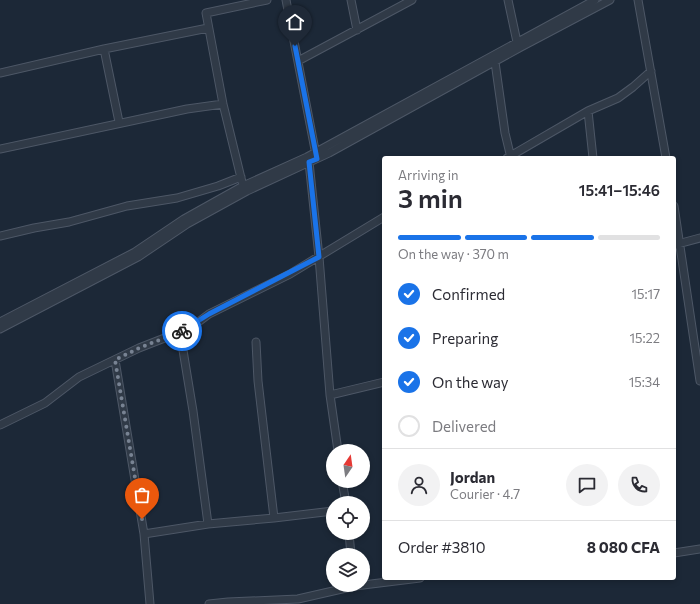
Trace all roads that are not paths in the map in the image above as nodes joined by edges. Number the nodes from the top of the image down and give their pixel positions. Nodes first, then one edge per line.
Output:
1 (266, 0) edge
2 (286, 0) edge
3 (351, 0) edge
4 (412, 0) edge
5 (508, 0) edge
6 (595, 0) edge
7 (610, 0) edge
8 (638, 0) edge
9 (208, 28) junction
10 (356, 30) junction
11 (517, 42) junction
12 (104, 49) junction
13 (298, 61) junction
14 (495, 62) junction
15 (651, 71) junction
16 (0, 73) edge
17 (223, 104) junction
18 (588, 111) junction
19 (119, 122) junction
20 (0, 149) edge
21 (316, 155) junction
22 (509, 156) edge
23 (512, 156) edge
24 (593, 156) edge
25 (666, 156) edge
26 (309, 162) junction
27 (241, 177) junction
28 (243, 186) junction
29 (382, 218) edge
30 (676, 231) edge
31 (0, 236) edge
32 (700, 238) edge
33 (677, 244) edge
34 (319, 257) junction
35 (0, 322) edge
36 (0, 329) edge
37 (180, 332) junction
38 (256, 342) dead end
39 (115, 360) junction
40 (700, 381) edge
41 (382, 382) edge
42 (330, 395) junction
43 (0, 425) edge
44 (337, 444) edge
45 (326, 512) edge
46 (274, 518) junction
47 (208, 524) junction
48 (144, 534) junction
49 (700, 549) edge
50 (676, 553) edge
51 (404, 580) edge
52 (370, 584) edge
53 (327, 592) edge
54 (150, 604) edge
55 (209, 604) edge

1 - 9 street
2 - 13 street
3 - 10 street
4 - 10 street
5 - 11 street
6 - 11 street
7 - 14 street
8 - 15 street
9 - 12 street
9 - 17 street
10 - 13 street
11 - 21 street
12 - 16 street
12 - 19 street
13 - 21 street
14 - 21 street
14 - 22 street
15 - 18 street
15 - 25 street
17 - 19 street
17 - 27 street
18 - 23 street
18 - 24 street
19 - 20 street
21 - 26 street
21 - 28 street
26 - 34 street
26 - 36 street
27 - 28 street
27 - 31 street
28 - 35 street
29 - 34 street
30 - 33 street
32 - 33 street
33 - 40 street
34 - 37 street
34 - 42 street
37 - 39 street
37 - 47 street
38 - 46 street
39 - 43 street
39 - 48 street
41 - 42 street
42 - 44 street
45 - 46 street
46 - 47 street
47 - 48 street
48 - 54 street
49 - 50 street
51 - 52 street
53 - 55 street

